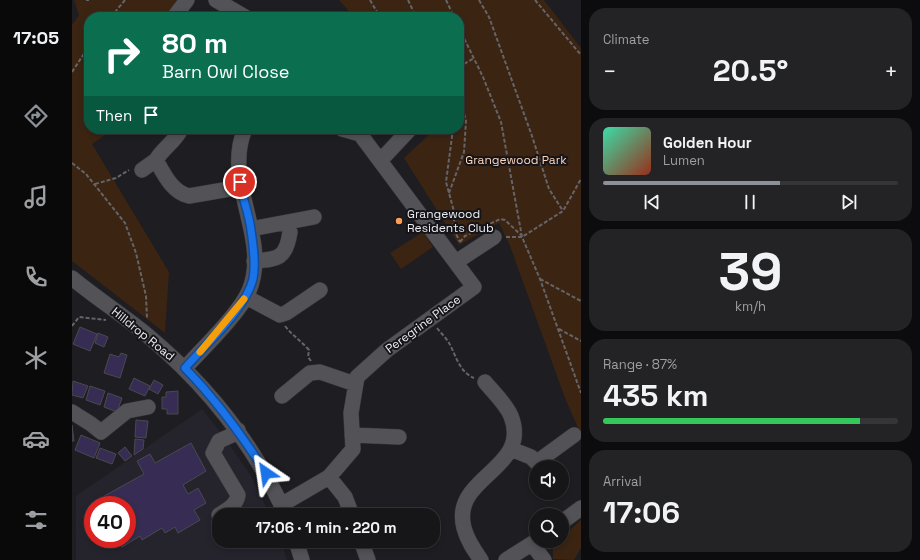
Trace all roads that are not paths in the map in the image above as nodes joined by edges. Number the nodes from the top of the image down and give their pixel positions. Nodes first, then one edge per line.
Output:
1 (187, 0) edge
2 (216, 0) edge
3 (178, 12) edge
4 (236, 12) edge
5 (179, 134) edge
6 (243, 134) edge
7 (360, 134) edge
8 (405, 134) edge
9 (156, 160) junction
10 (381, 160) junction
11 (142, 170) road end
12 (241, 187) junction
13 (314, 217) dead end
14 (251, 229) junction
15 (290, 232) dead end
16 (494, 237) road end
17 (254, 261) junction
18 (456, 262) junction
19 (72, 278) edge
20 (320, 290) dead end
21 (246, 297) junction
22 (185, 368) junction
23 (485, 382) road end
24 (356, 384) junction
25 (282, 396) dead end
26 (148, 407) dead end
27 (72, 412) edge
28 (238, 430) junction
29 (352, 435) junction
30 (574, 435) dead end
31 (399, 437) dead end
32 (511, 449) junction
33 (534, 460) edge
34 (545, 460) edge
35 (329, 478) junction
36 (230, 508) edge
37 (283, 508) edge
38 (287, 508) edge
39 (349, 508) edge
40 (581, 508) edge
41 (569, 517) edge
42 (529, 545) edge
43 (298, 548) edge
44 (364, 548) edge
45 (537, 548) edge
46 (302, 560) edge
47 (368, 560) edge
48 (481, 560) edge
49 (506, 560) edge
50 (544, 560) edge

1 - 3 street
2 - 4 street
5 - 9 street
6 - 12 street
7 - 10 street
8 - 10 street
9 - 11 street
9 - 12 street
10 - 18 street
12 - 14 street
13 - 14 street
14 - 17 street
15 - 17 street
16 - 18 street
17 - 21 street
18 - 24 street, Peregrine Place
19 - 22 street, Hilldrop Road
20 - 21 street
21 - 22 street
22 - 28 street, Hilldrop Road
23 - 32 street
24 - 25 street
24 - 29 street, Peregrine Place
26 - 27 street
28 - 36 street
28 - 37 street, Hilldrop Road
29 - 31 street
29 - 35 street, Peregrine Place
30 - 34 street
32 - 33 street
32 - 48 street
35 - 38 street, Peregrine Place
35 - 39 street
40 - 41 street
42 - 49 street
43 - 46 street
44 - 47 street
45 - 50 street

